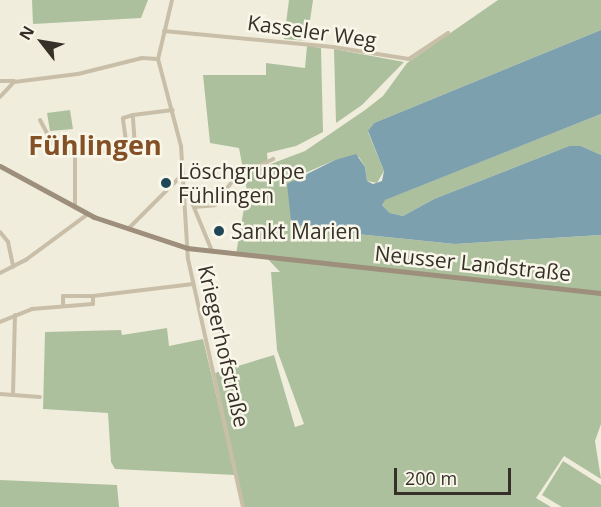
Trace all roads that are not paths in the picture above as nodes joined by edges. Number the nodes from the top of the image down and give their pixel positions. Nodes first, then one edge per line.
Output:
1 (172, 0) edge
2 (164, 31) junction
3 (448, 33) dead end
4 (158, 59) junction
5 (0, 81) edge
6 (15, 81) junction
7 (0, 97) edge
8 (173, 110) junction
9 (133, 115) junction
10 (40, 120) dead end
11 (127, 148) junction
12 (75, 155) junction
13 (273, 159) dead end
14 (0, 166) edge
15 (184, 174) junction
16 (186, 190) junction
17 (75, 207) junction
18 (194, 207) junction
19 (88, 214) junction
20 (130, 227) junction
21 (0, 232) edge
22 (187, 248) junction
23 (212, 251) junction
24 (13, 266) junction
25 (0, 273) edge
26 (193, 284) junction
27 (601, 293) edge
28 (93, 296) junction
29 (63, 304) junction
30 (15, 315) junction
31 (0, 322) edge
32 (0, 394) edge
33 (13, 395) junction
34 (40, 397) dead end
35 (243, 507) edge

1 - 2 street, Kriegerhofstraße
2 - 3 street, Kasseler Weg
2 - 4 street, Kriegerhofstraße
4 - 6 street
4 - 8 street, Kriegerhofstraße
5 - 6 street
6 - 7 street
8 - 9 street
8 - 15 street, Kriegerhofstraße
9 - 11 street
9 - 11 street
10 - 12 street
11 - 12 street
12 - 17 street
13 - 18 street
14 - 17 main road, Neusser Landstraße
15 - 16 street, Kriegerhofstraße
15 - 20 street
16 - 18 street, Kriegerhofstraße
16 - 22 street, Kriegerhofstraße
17 - 19 main road, Neusser Landstraße
18 - 23 street, Kriegerhofstraße
19 - 20 main road, Neusser Landstraße
19 - 24 street
20 - 22 main road, Neusser Landstraße
21 - 24 street
22 - 23 main road, Neusser Landstraße
22 - 26 street, Kriegerhofstraße
23 - 27 main road, Neusser Landstraße
24 - 25 street
26 - 28 street
26 - 35 street, Kriegerhofstraße
28 - 29 street
28 - 29 street
29 - 30 street
30 - 31 street
30 - 33 street
32 - 33 street
33 - 34 street

